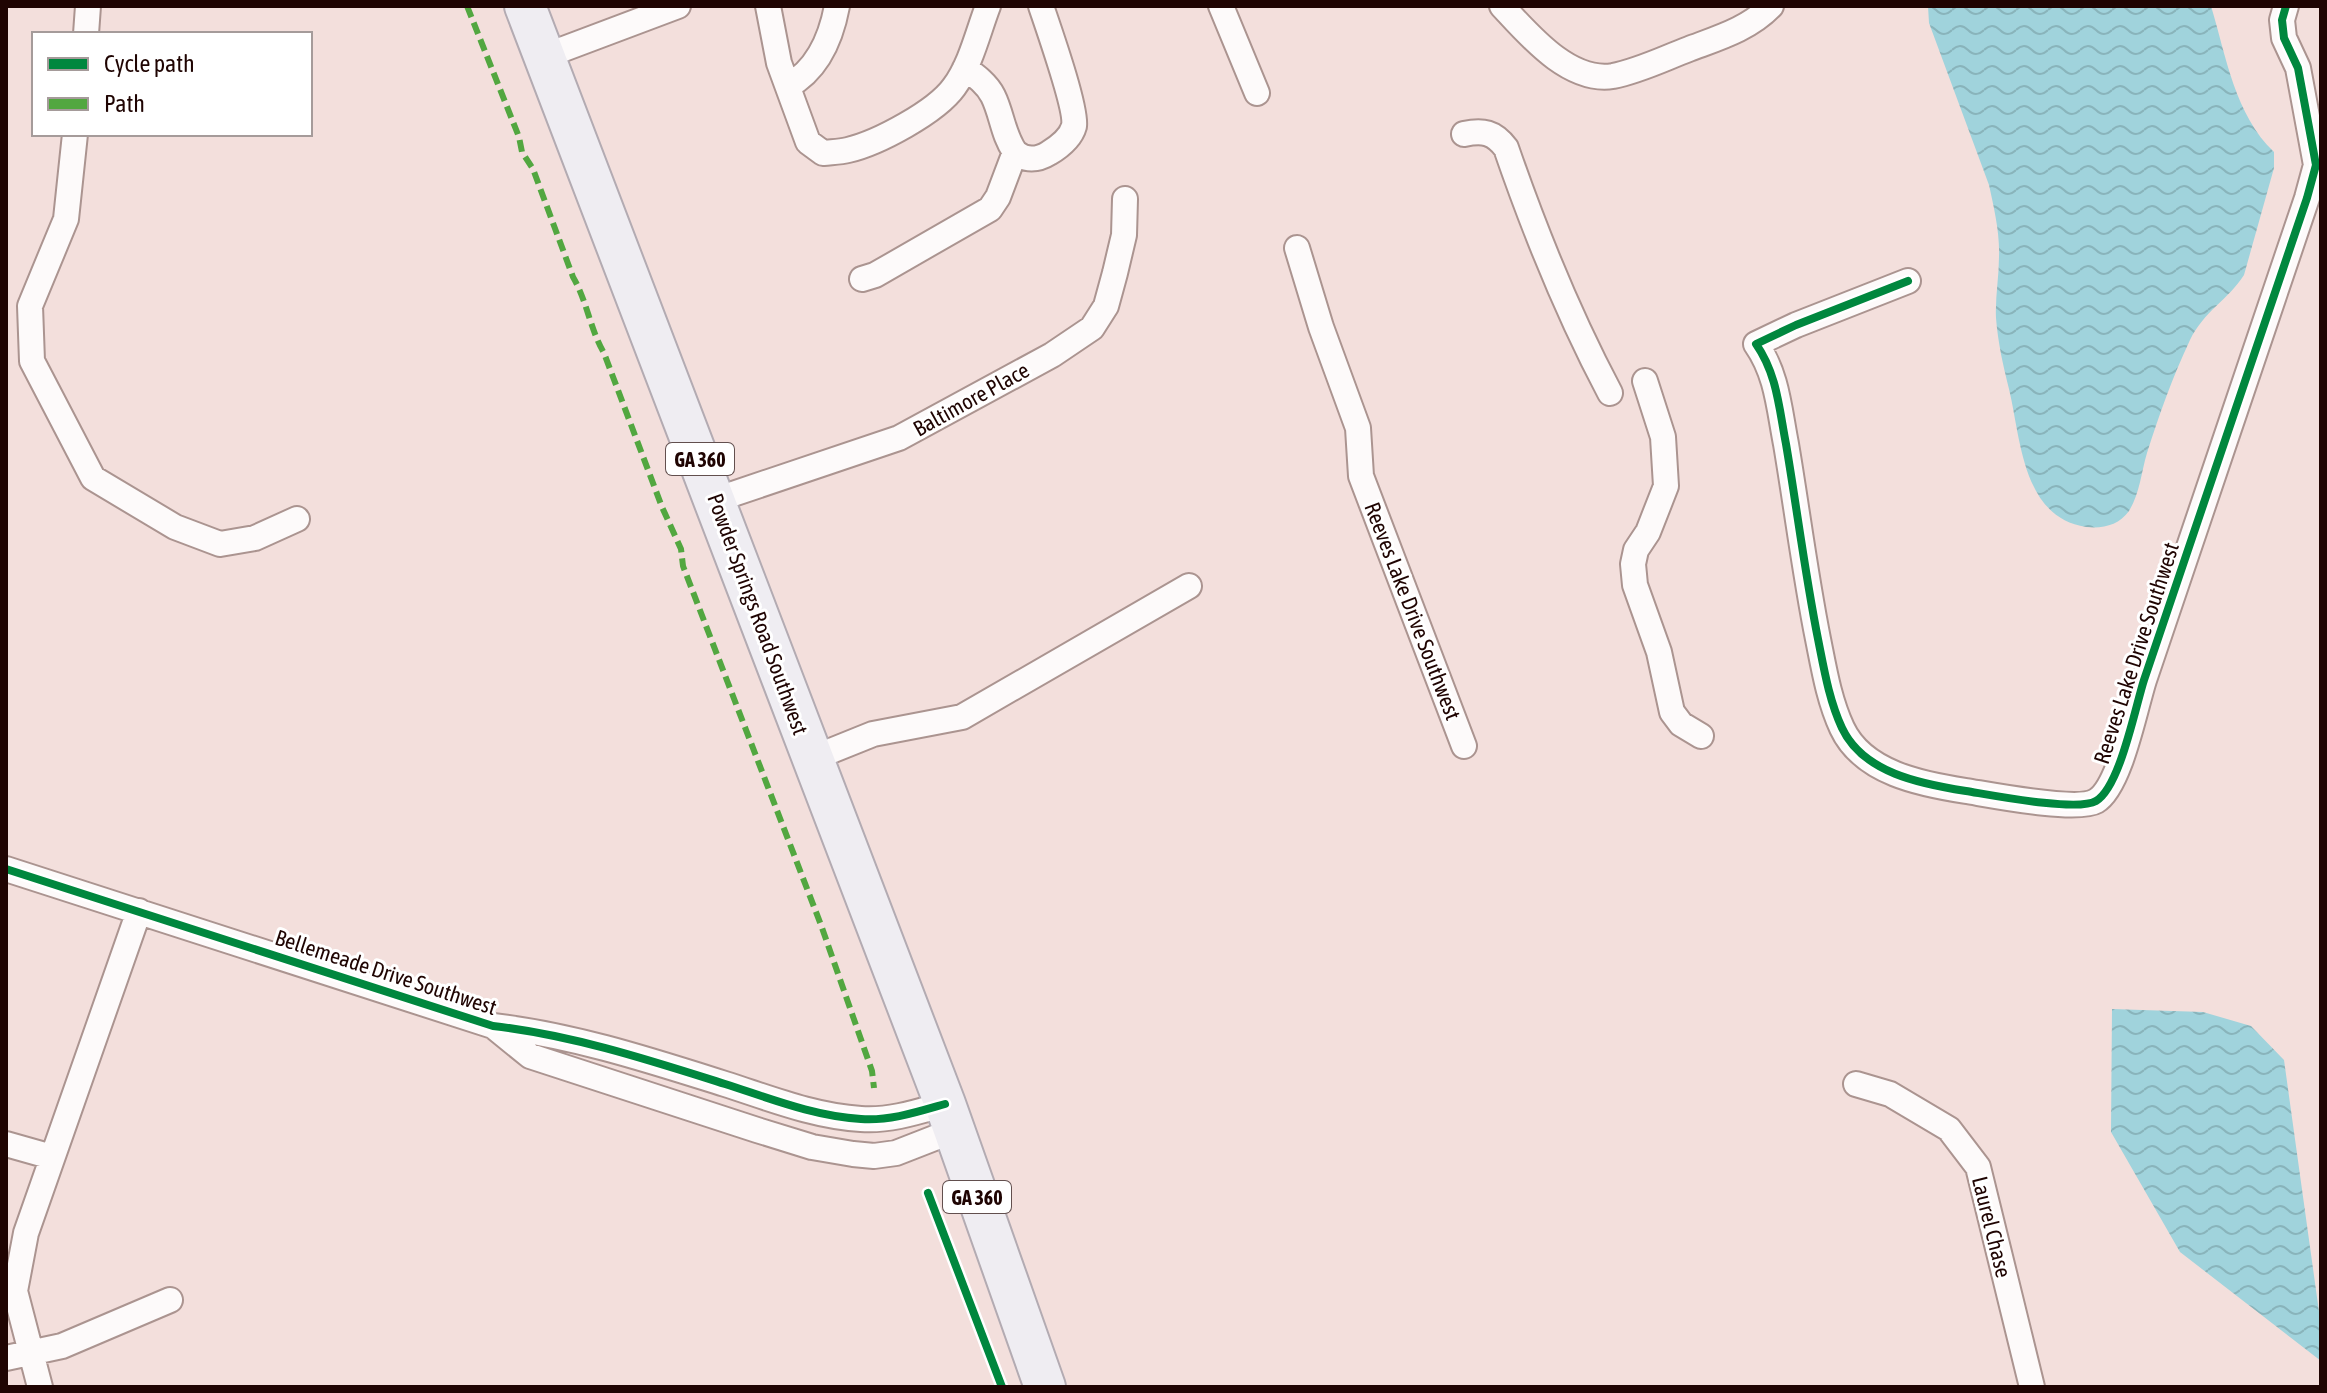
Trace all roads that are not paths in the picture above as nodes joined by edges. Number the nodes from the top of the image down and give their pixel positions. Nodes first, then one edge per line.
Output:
1 (88, 6) edge
2 (525, 6) edge
3 (678, 6) edge
4 (768, 6) edge
5 (837, 6) edge
6 (988, 6) edge
7 (1041, 6) edge
8 (1221, 6) edge
9 (1502, 6) edge
10 (1771, 6) edge
11 (2286, 6) edge
12 (86, 32) edge
13 (545, 56) junction
14 (965, 68) junction
15 (788, 86) junction
16 (1257, 93) dead end
17 (1464, 134) dead end
18 (75, 136) edge
19 (1015, 152) junction
20 (1125, 199) dead end
21 (1297, 248) dead end
22 (862, 279) dead end
23 (1908, 281) dead end
24 (1645, 381) dead end
25 (1610, 393) dead end
26 (715, 500) junction
27 (297, 519) dead end
28 (1189, 586) dead end
29 (1701, 736) dead end
30 (1464, 746) dead end
31 (811, 759) junction
32 (6, 869) edge
33 (139, 911) junction
34 (493, 1026) junction
35 (1856, 1084) dead end
36 (950, 1117) junction
37 (6, 1144) edge
38 (52, 1157) junction
39 (170, 1300) dead end
40 (31, 1353) junction
41 (6, 1358) edge
42 (40, 1387) edge
43 (1045, 1387) edge
44 (2032, 1387) edge

1 - 12 street
2 - 13 main road, Powder Springs Road Southwest / GA 360
3 - 13 street
4 - 15 street
5 - 15 street
6 - 14 street
7 - 19 street
8 - 16 street
9 - 10 street
11 - 23 street, Reeves Lake Drive Southwest
13 - 26 main road, Powder Springs Road Southwest / GA 360
14 - 15 street
14 - 19 street
17 - 25 street
18 - 27 street
19 - 22 street
20 - 26 street, Baltimore Place
21 - 30 street, Reeves Lake Drive Southwest
24 - 29 street
26 - 31 main road, Powder Springs Road Southwest / GA 360
28 - 31 street
31 - 36 main road, Powder Springs Road Southwest / GA 360
32 - 33 street, Bellemeade Drive Southwest
33 - 34 street, Bellemeade Drive Southwest
33 - 38 street
34 - 36 street, Bellemeade Drive Southwest
34 - 36 street, Bellemeade Drive Southwest
35 - 44 street, Laurel Chase
36 - 43 main road, GA 360
37 - 38 street
38 - 40 street
39 - 40 street
40 - 41 street
40 - 42 street

